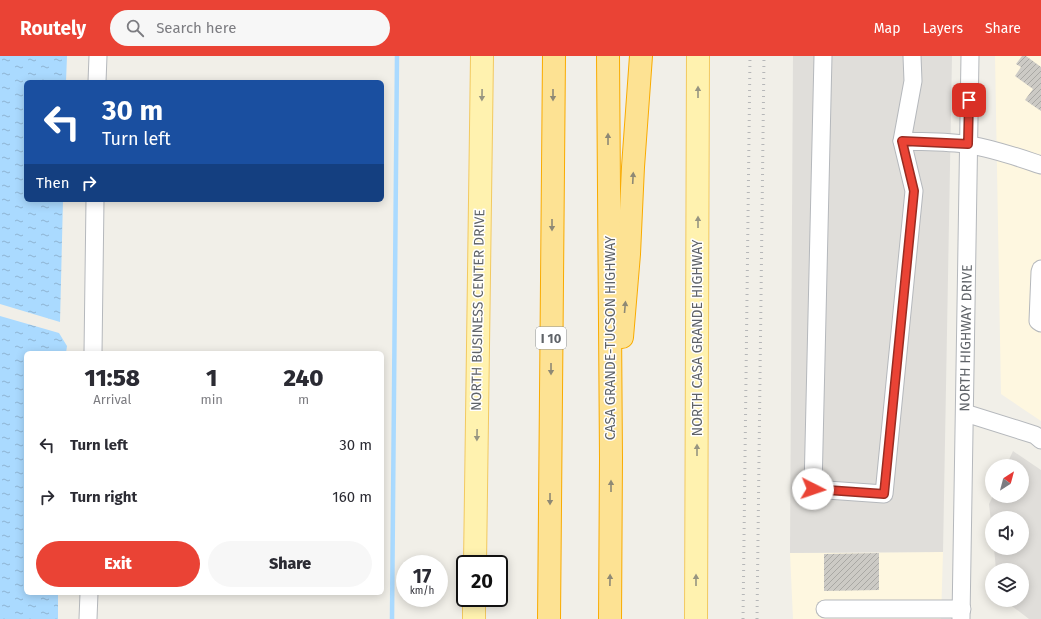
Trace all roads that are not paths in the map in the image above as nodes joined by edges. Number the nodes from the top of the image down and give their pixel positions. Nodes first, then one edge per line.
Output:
1 (98, 56) edge
2 (482, 56) edge
3 (554, 56) edge
4 (608, 56) edge
5 (641, 56) edge
6 (698, 56) edge
7 (823, 56) edge
8 (912, 56) edge
9 (970, 56) edge
10 (97, 80) edge
11 (902, 141) junction
12 (968, 144) junction
13 (1041, 165) edge
14 (95, 202) edge
15 (1041, 269) edge
16 (1041, 323) edge
17 (93, 351) edge
18 (965, 413) junction
19 (1039, 433) edge
20 (611, 458) junction
21 (475, 555) edge
22 (89, 595) edge
23 (474, 607) edge
24 (825, 609) dead end
25 (962, 614) edge
26 (88, 619) edge
27 (474, 619) edge
28 (549, 619) edge
29 (610, 619) edge
30 (696, 619) edge

1 - 10 street
2 -> 21 main road, NORTH BUSINESS CENTER DRIVE
3 -> 28 highway, I 10
20 -> 4 highway, CASA GRANDE-TUCSON HIGHWAY
20 -> 5 highway
30 -> 6 main road, NORTH CASA GRANDE HIGHWAY
7 - 11 street
8 - 11 street
9 - 12 street, NORTH HIGHWAY DRIVE
11 - 12 street
12 - 13 street
12 - 18 street, NORTH HIGHWAY DRIVE
14 - 17 street
15 - 16 street
18 - 19 street
18 - 25 street, NORTH HIGHWAY DRIVE
29 -> 20 highway, CASA GRANDE-TUCSON HIGHWAY
22 - 26 street
23 - 27 main road
24 - 25 street

